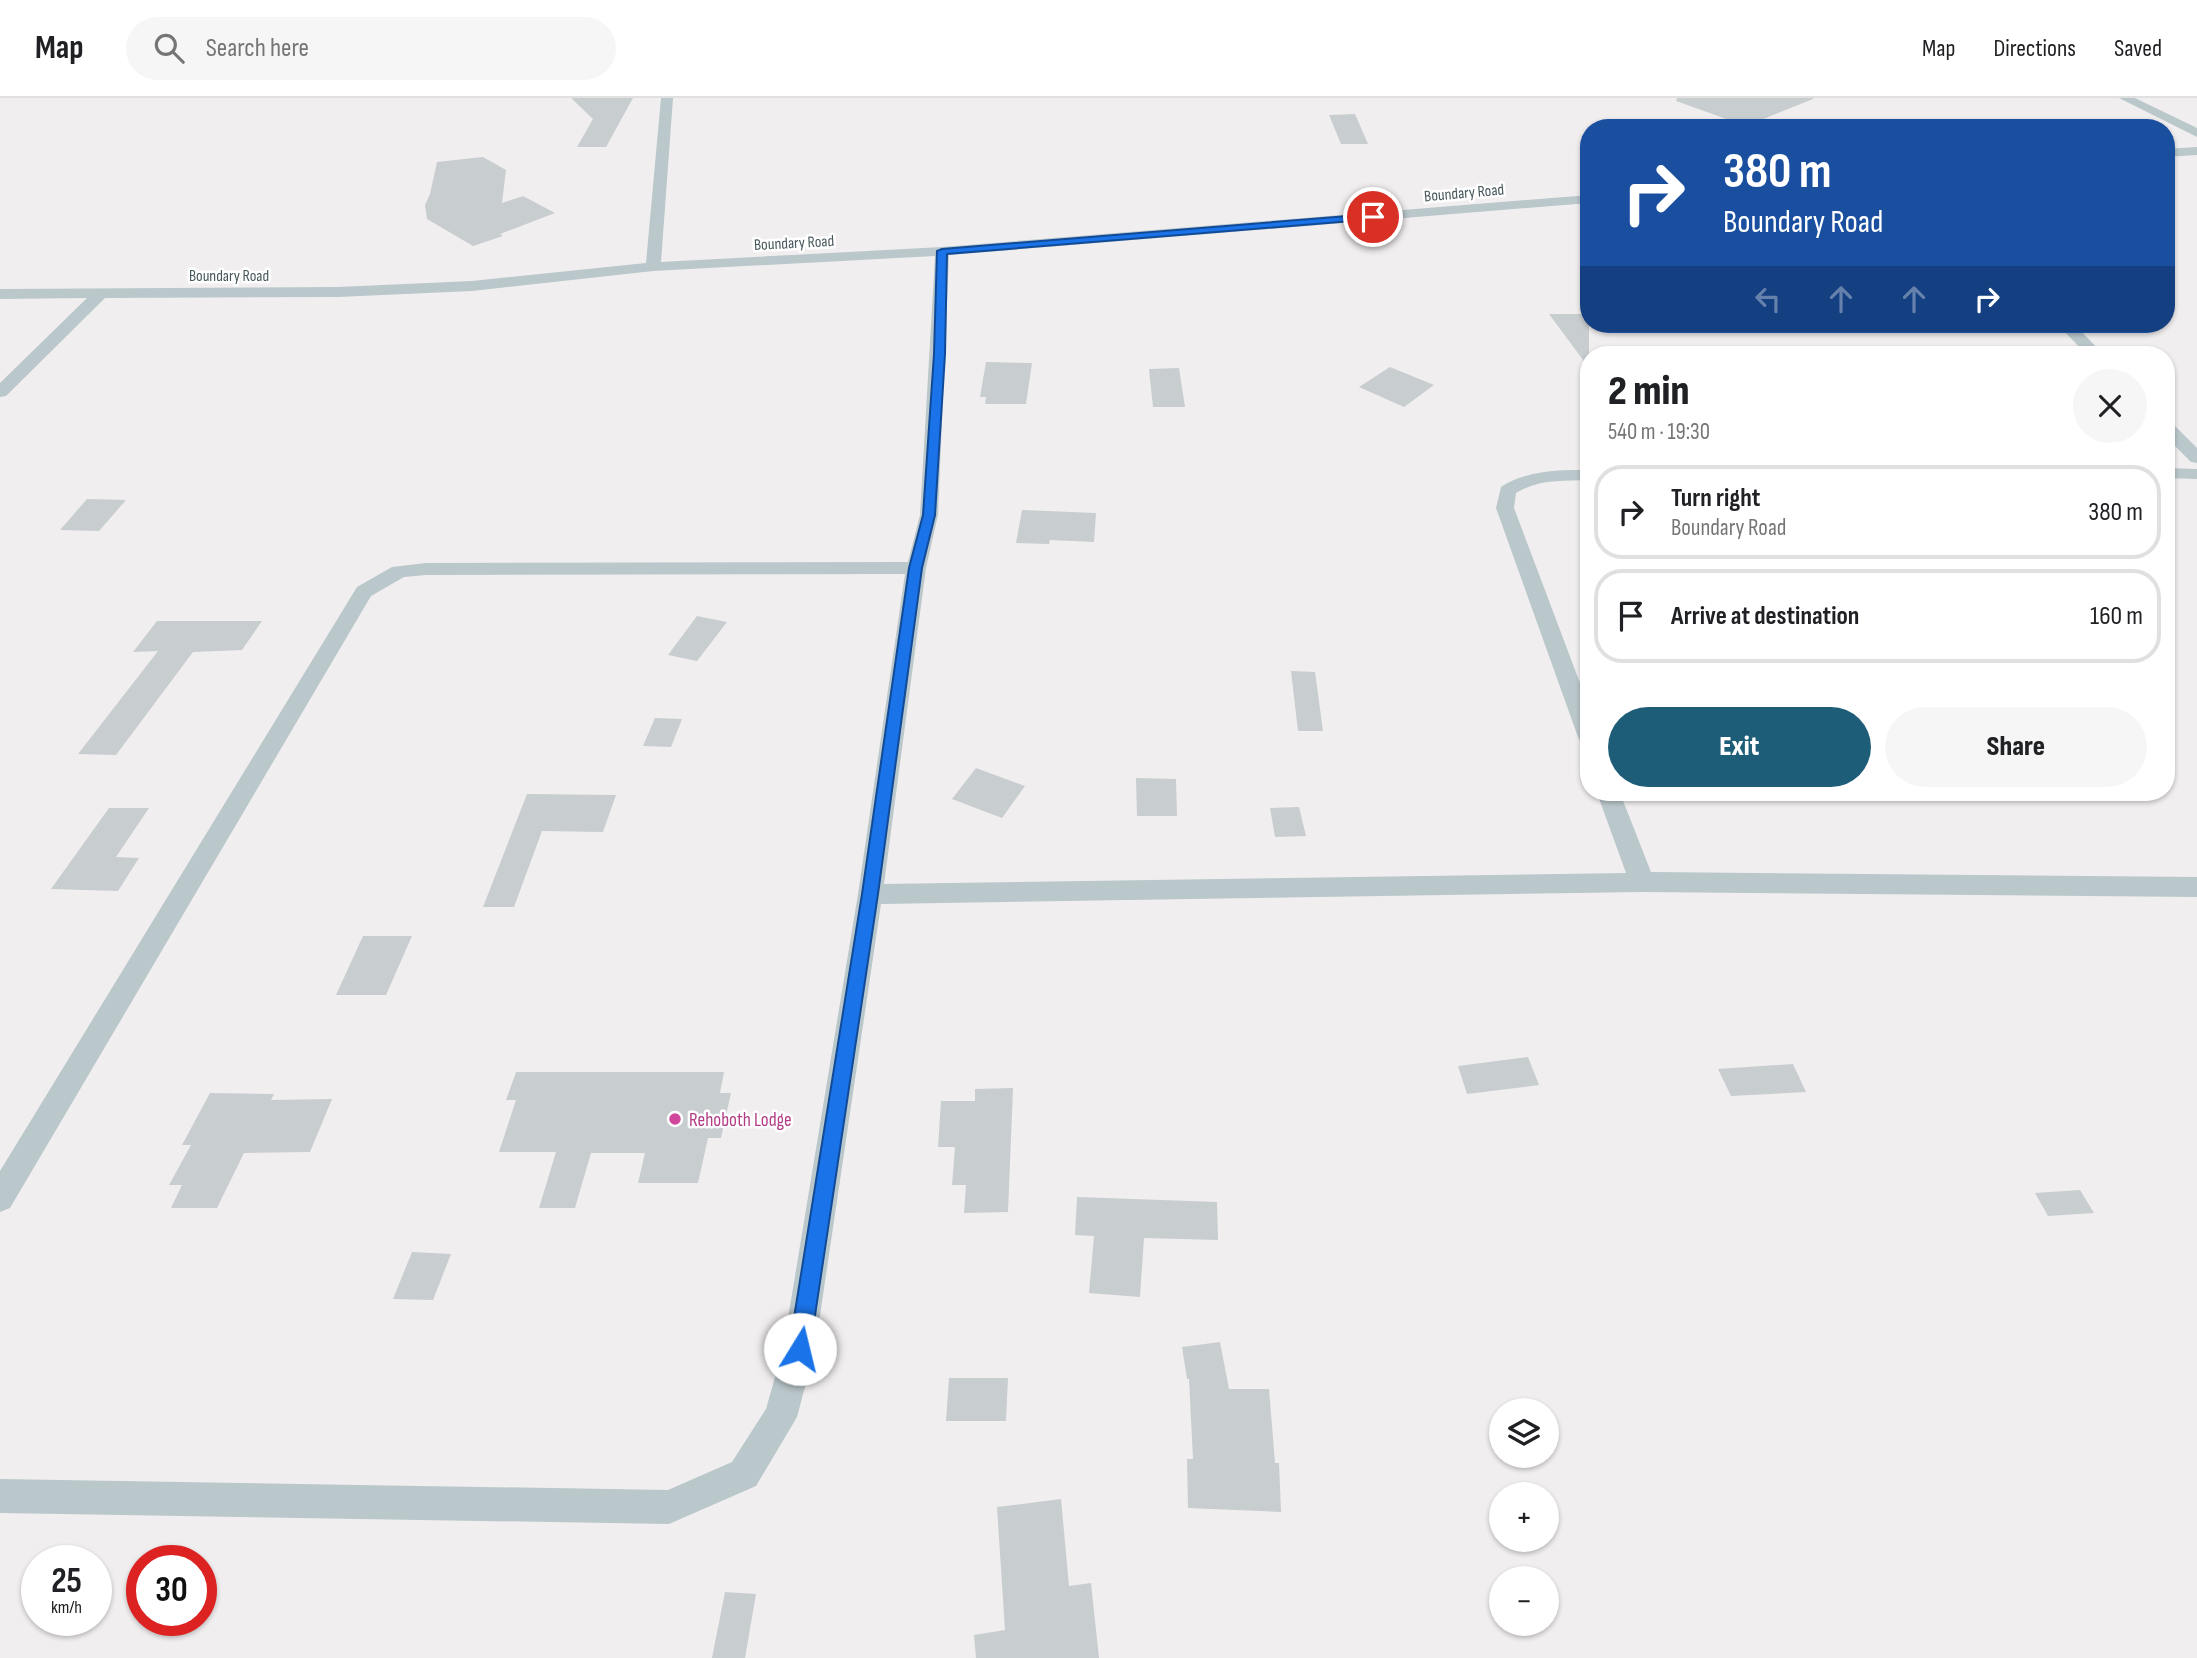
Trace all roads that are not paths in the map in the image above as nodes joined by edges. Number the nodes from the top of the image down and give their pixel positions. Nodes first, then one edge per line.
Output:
1 (667, 98) edge
2 (2125, 98) edge
3 (2168, 119) edge
4 (2175, 122) edge
5 (2197, 133) edge
6 (2197, 151) edge
7 (2175, 152) edge
8 (1580, 201) edge
9 (942, 251) junction
10 (653, 267) junction
11 (100, 293) junction
12 (0, 294) edge
13 (2074, 333) edge
14 (2087, 346) edge
15 (0, 392) edge
16 (2175, 436) edge
17 (2197, 458) edge
18 (2175, 473) edge
19 (2197, 474) edge
20 (1580, 475) edge
21 (916, 568) junction
22 (1580, 712) edge
23 (1612, 801) edge
24 (1642, 882) junction
25 (2197, 887) edge
26 (870, 894) junction
27 (0, 1198) edge
28 (0, 1496) edge

1 - 10 street
2 - 3 street
4 - 5 street
6 - 7 street
8 - 9 street, Boundary Road
9 - 10 street, Boundary Road
9 - 21 street
10 - 11 street, Boundary Road
11 - 12 street, Boundary Road
11 - 15 street
13 - 14 street
16 - 17 street
18 - 19 street
20 - 22 street
21 - 26 street
21 - 27 street
23 - 24 street
24 - 25 street
24 - 26 street
26 - 28 street

